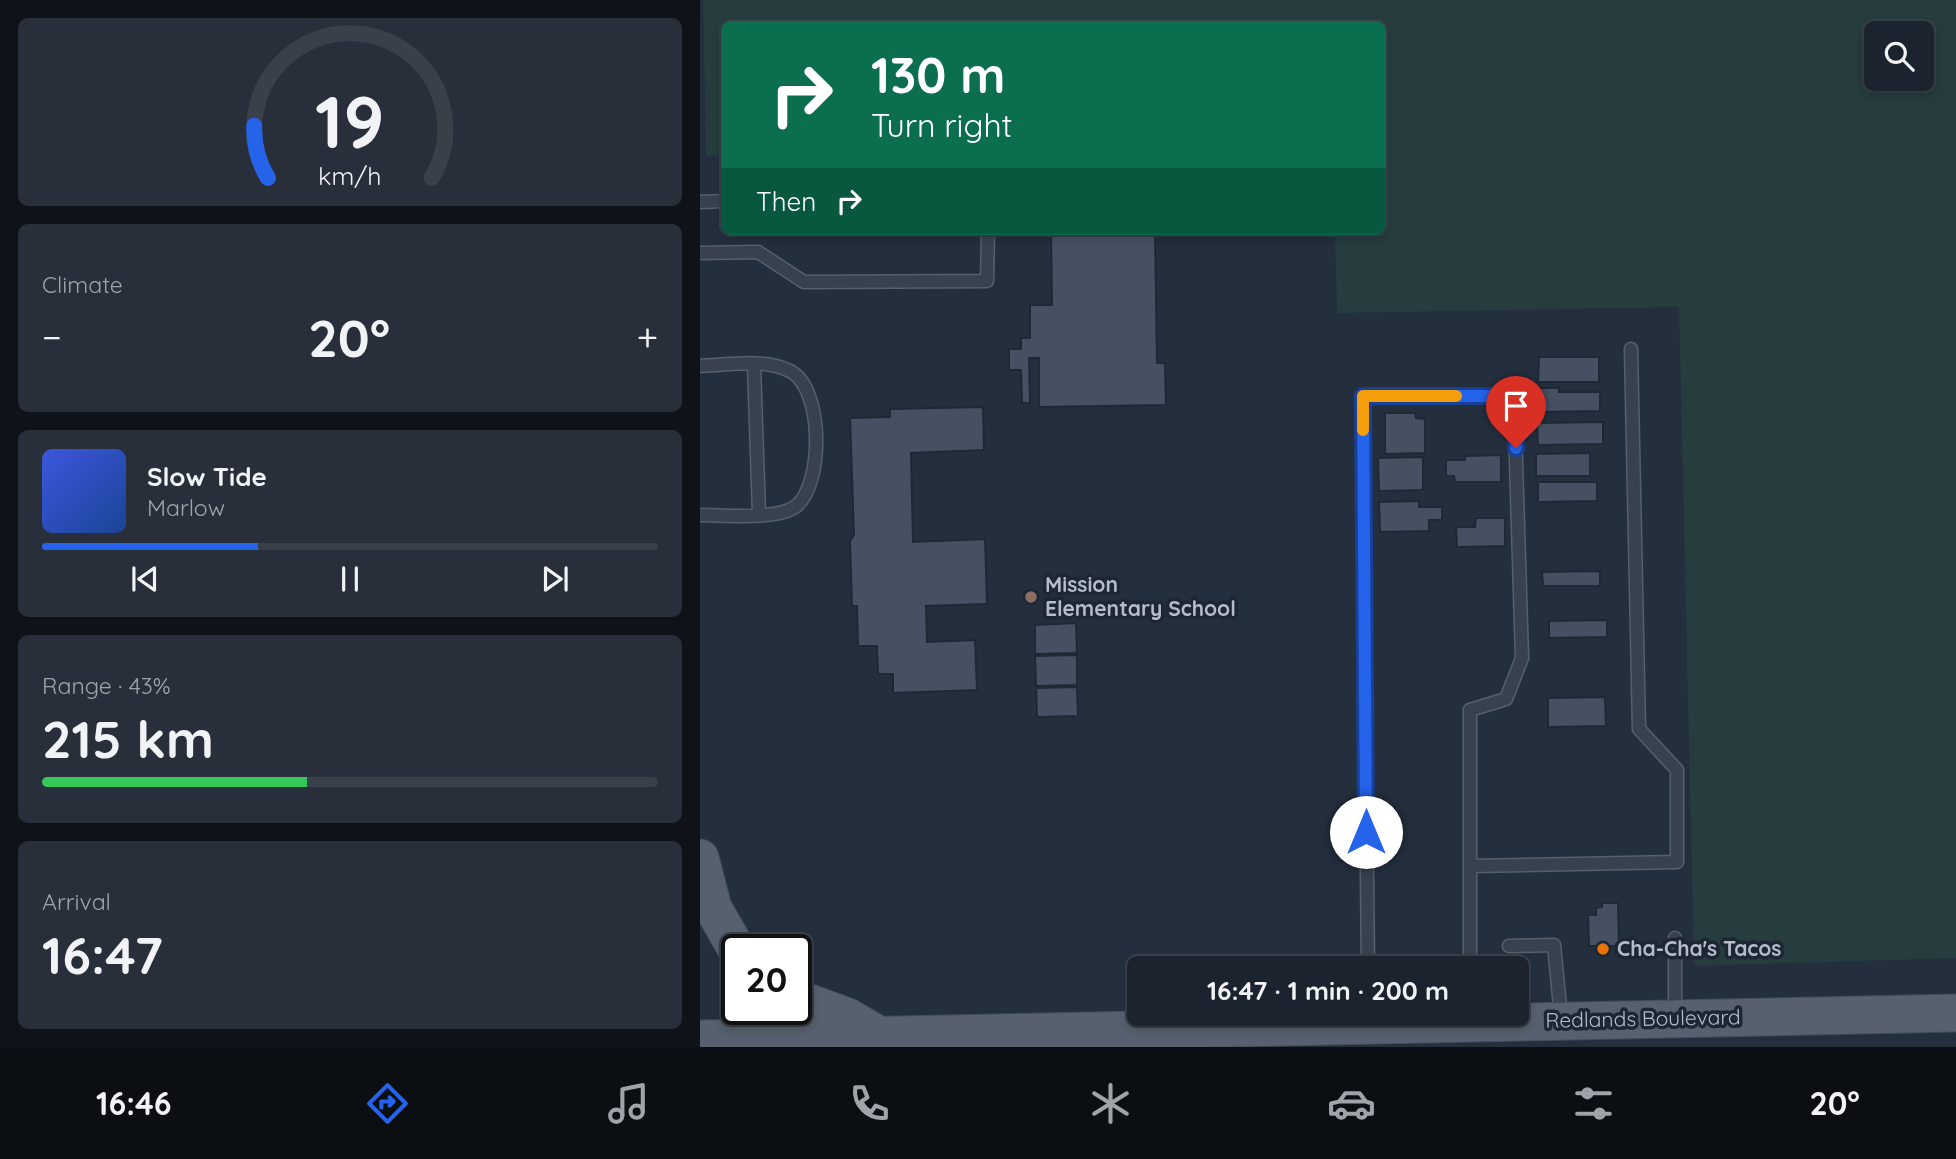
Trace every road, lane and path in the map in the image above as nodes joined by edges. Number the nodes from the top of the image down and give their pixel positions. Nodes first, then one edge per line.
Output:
1 (721, 201) edge
2 (700, 202) edge
3 (988, 235) edge
4 (700, 253) edge
5 (1631, 349) dead end
6 (754, 365) junction
7 (700, 366) edge
8 (759, 514) junction
9 (700, 515) edge
10 (700, 858) edge
11 (1470, 866) junction
12 (728, 934) edge
13 (1675, 938) dead end
14 (1509, 946) dead end
15 (1368, 956) edge
16 (1470, 956) edge
17 (812, 1004) edge
18 (1956, 1013) edge
19 (1675, 1018) junction
20 (1529, 1019) edge
21 (1561, 1020) junction
22 (1242, 1026) edge
23 (876, 1033) junction
24 (700, 1038) edge
25 (991, 1040) edge

1 - 2 lane
3 - 4 lane
5 - 11 lane
6 - 7 lane
6 - 8 lane
6 - 8 lane
8 - 9 lane
10 - 12 main road
11 - 15 lane
11 - 16 lane
13 - 19 lane
14 - 21 lane
17 - 23 main road
18 - 19 main road, Redlands Boulevard
19 - 21 main road, Redlands Boulevard
20 - 21 main road, Redlands Boulevard
22 - 25 main road, Redlands Boulevard
23 - 24 main road, Redlands Boulevard
23 - 25 main road, Redlands Boulevard

